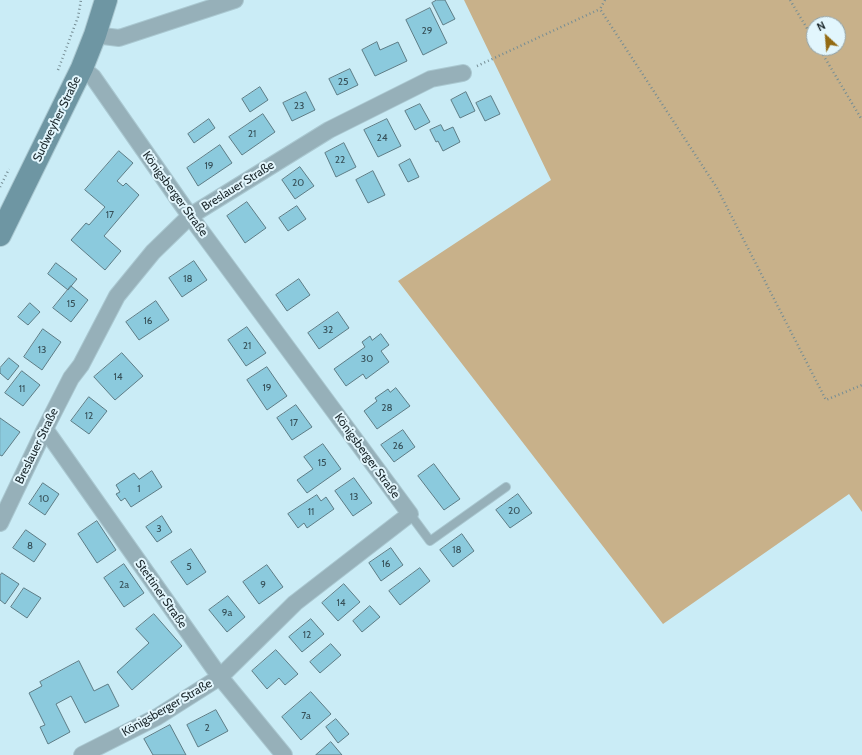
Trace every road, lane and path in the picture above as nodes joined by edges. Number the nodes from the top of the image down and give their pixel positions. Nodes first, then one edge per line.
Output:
1 (81, 0) edge
2 (106, 0) edge
3 (235, 0) edge
4 (605, 0) edge
5 (790, 0) edge
6 (600, 9) junction
7 (806, 27) edge
8 (95, 35) junction
9 (824, 56) edge
10 (82, 68) junction
11 (58, 70) dead end
12 (462, 73) joint
13 (862, 120) edge
14 (10, 166) dead end
15 (0, 187) edge
16 (190, 216) junction
17 (0, 235) edge
18 (862, 385) edge
19 (44, 429) junction
20 (506, 487) dead end
21 (410, 514) junction
22 (0, 523) edge
23 (220, 677) junction
24 (82, 755) edge
25 (284, 755) edge

1 - 11 path
2 - 8 main road, Sudweyher Straße
3 - 8 street
4 - 6 path
5 - 7 path
6 - 12 path
6 - 18 path
8 - 10 main road, Sudweyher Straße
9 - 13 path
10 - 16 street, Königsberger Straße
10 - 17 main road, Sudweyher Straße
12 - 16 street, Breslauer Straße
14 - 15 path
16 - 19 street, Breslauer Straße
16 - 21 street, Königsberger Straße
19 - 22 street, Breslauer Straße
19 - 23 street, Stettiner Straße
20 - 21 lane
21 - 23 street, Königsberger Straße
23 - 24 street, Königsberger Straße
23 - 25 street, Stettiner Straße

